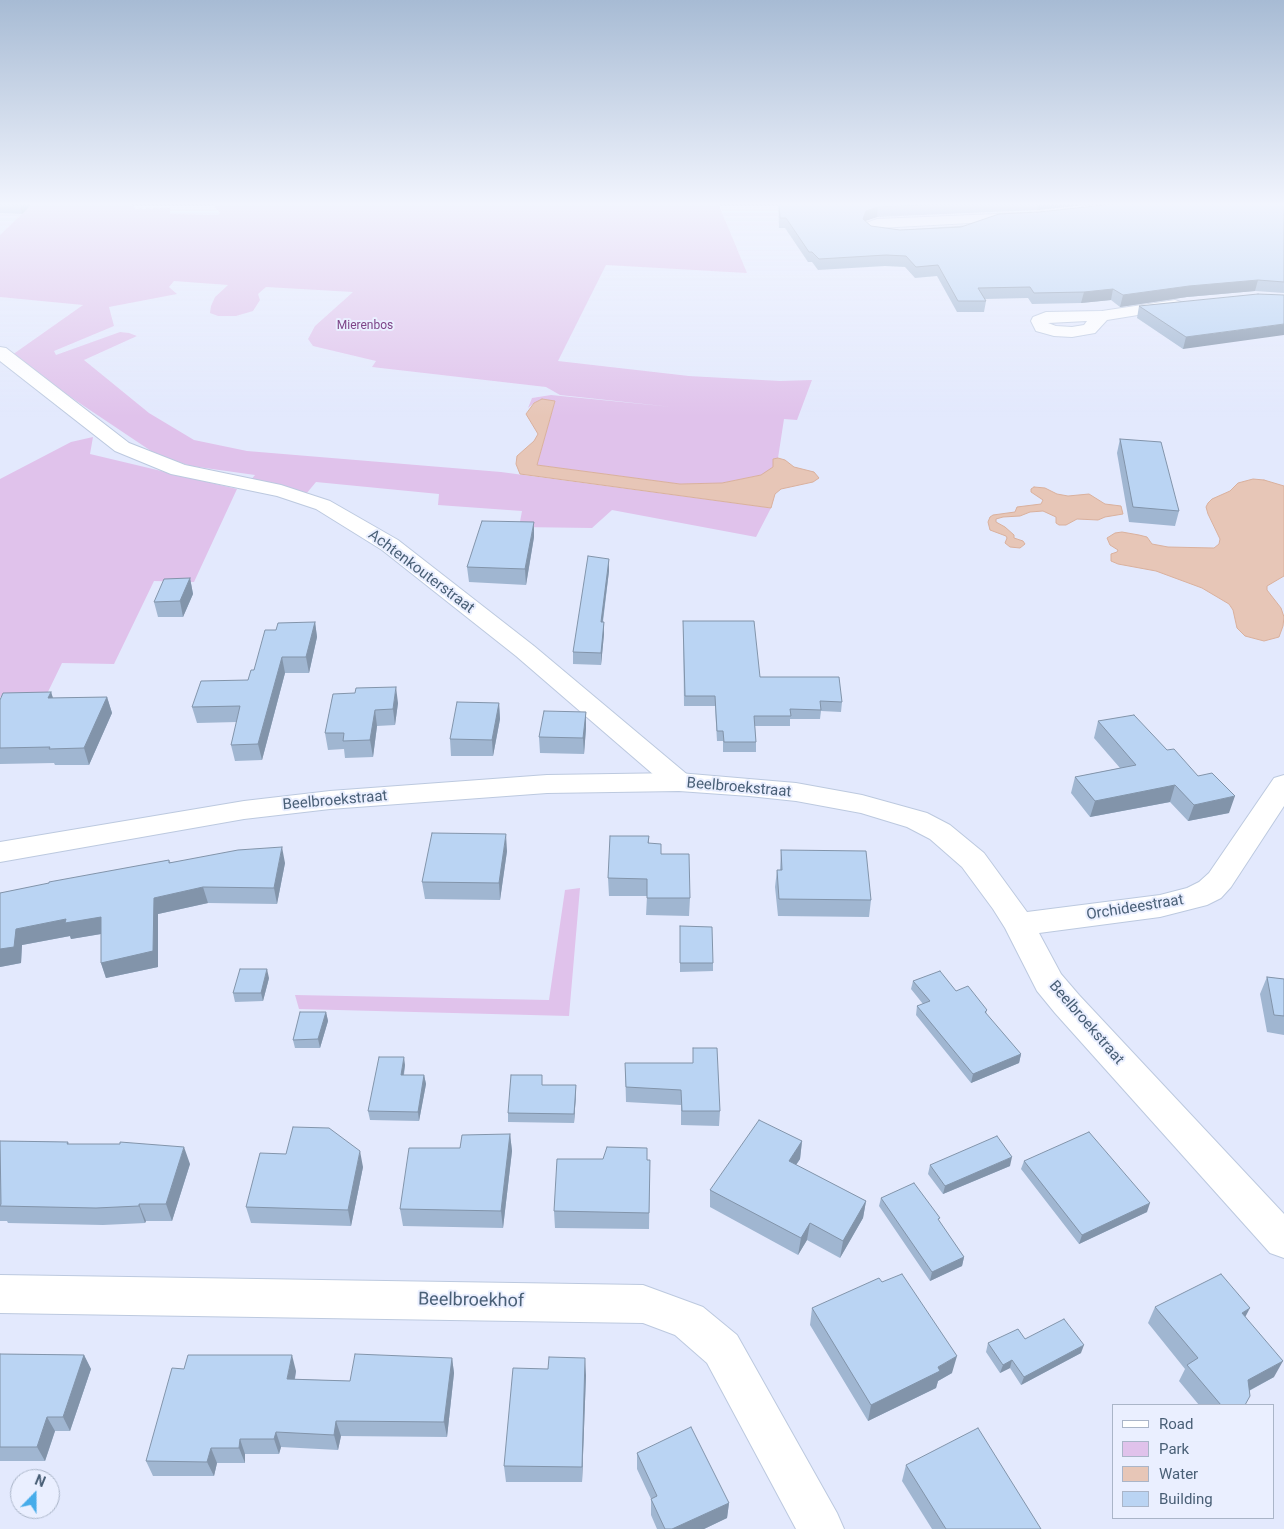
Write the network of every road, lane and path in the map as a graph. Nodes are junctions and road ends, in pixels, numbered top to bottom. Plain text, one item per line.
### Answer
1 (1187, 304) edge
2 (1102, 316) dead end
3 (0, 352) edge
4 (679, 782) junction
5 (1284, 784) edge
6 (0, 852) edge
7 (1019, 924) junction
8 (1284, 1241) edge
9 (0, 1294) edge
10 (821, 1529) edge

1 - 2 street
3 - 4 street, Achtenkouterstraat
4 - 6 street, Beelbroekstraat
4 - 7 street, Beelbroekstraat
5 - 7 street, Orchideestraat
7 - 8 street, Beelbroekstraat
9 - 10 street, Beelbroekhof

